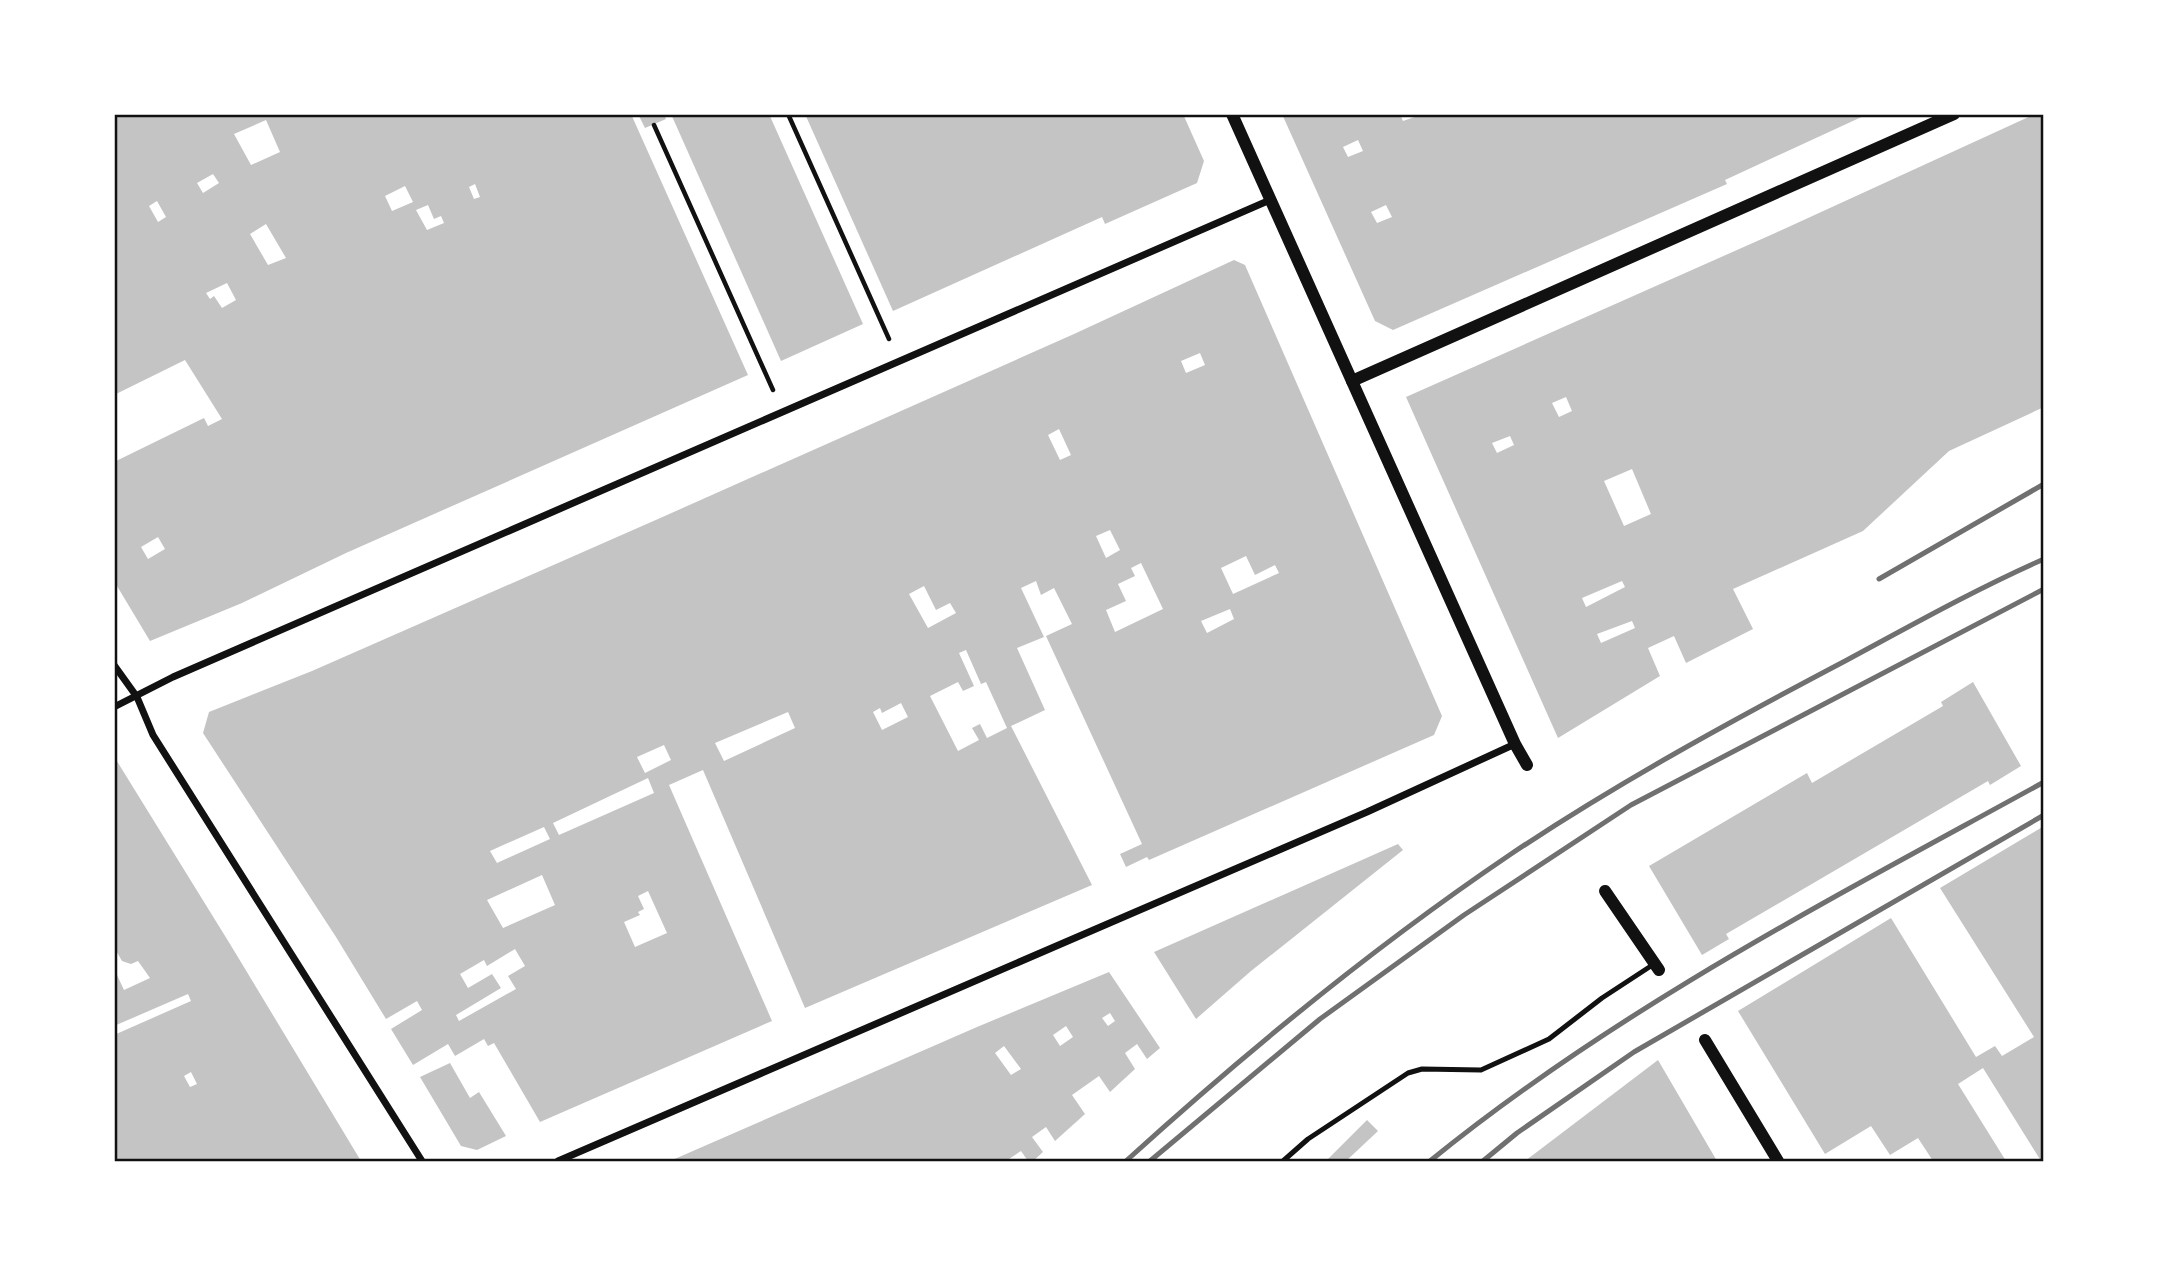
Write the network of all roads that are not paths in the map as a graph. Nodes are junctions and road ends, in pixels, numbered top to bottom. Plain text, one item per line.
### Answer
1 (1232, 114) edge
2 (1954, 114) edge
3 (1270, 200) junction
4 (1352, 381) junction
5 (114, 665) edge
6 (137, 697) junction
7 (114, 707) edge
8 (1515, 744) junction
9 (1527, 765) dead end
10 (1605, 891) dead end
11 (1656, 967) joint
12 (1705, 1040) dead end
13 (422, 1161) edge
14 (558, 1161) edge
15 (1283, 1161) edge
16 (1778, 1161) edge

1 - 3 street
2 - 4 street
3 - 4 street
3 - 6 street
4 - 8 street
5 - 6 street
6 - 7 street
6 - 13 street
8 - 9 street
8 - 14 street
10 - 11 street
11 - 15 lane
12 - 16 street

